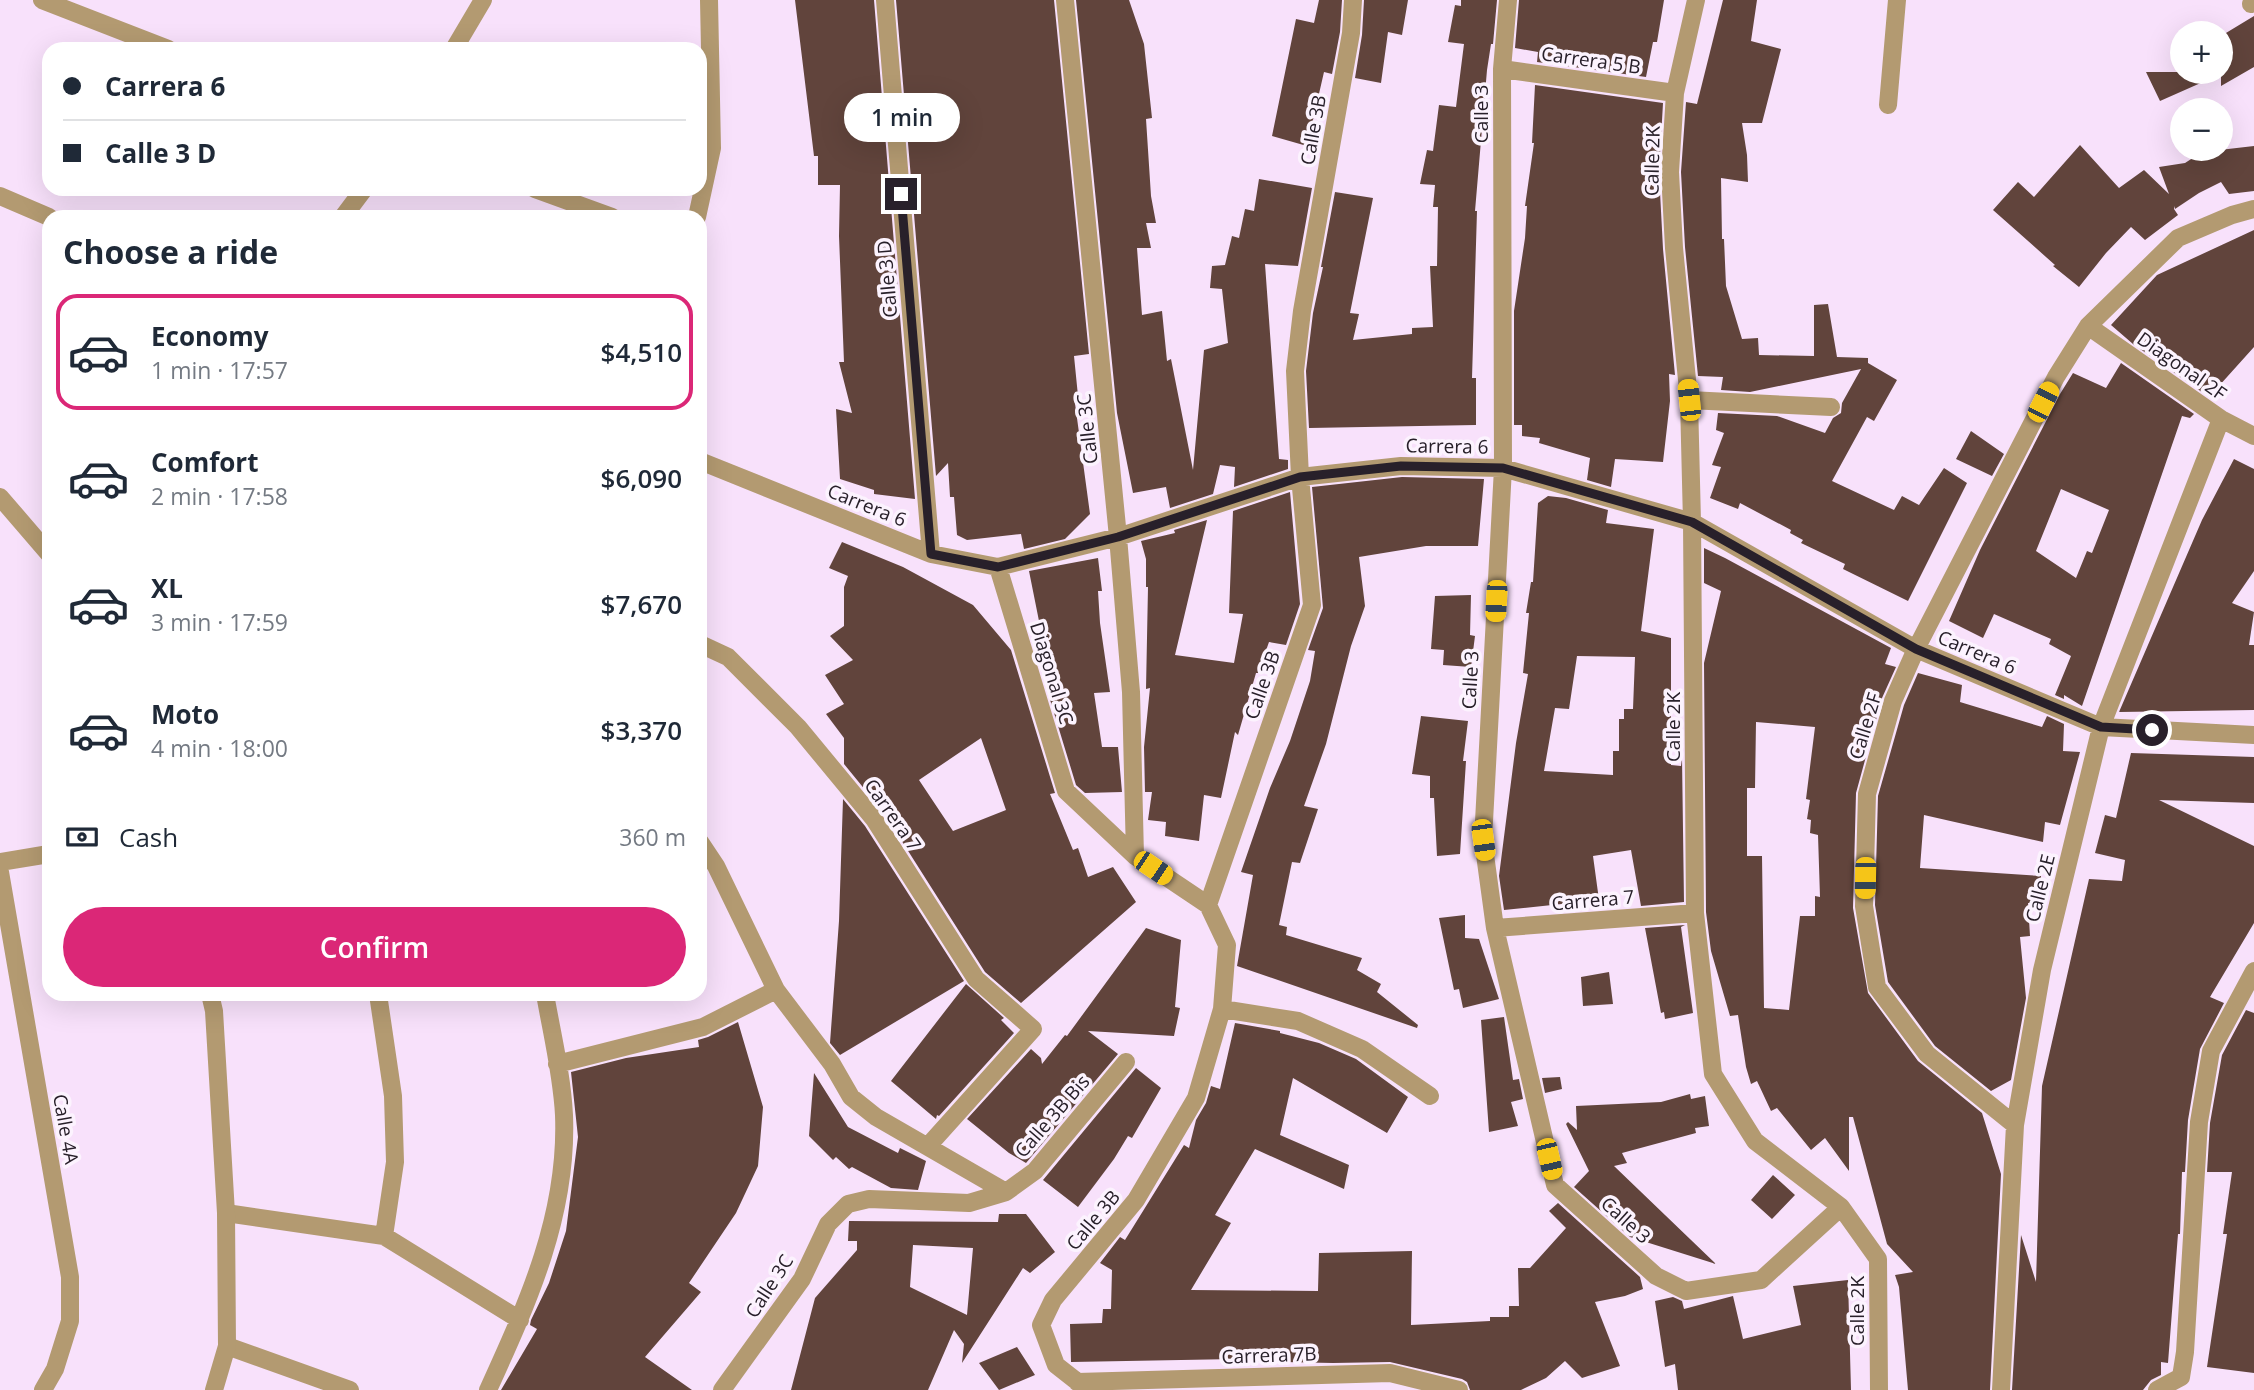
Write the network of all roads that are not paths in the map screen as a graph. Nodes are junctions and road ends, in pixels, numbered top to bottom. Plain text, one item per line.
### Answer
1 (42, 0) edge
2 (484, 0) edge
3 (709, 0) edge
4 (885, 0) edge
5 (1065, 0) edge
6 (1353, 0) edge
7 (1508, 0) edge
8 (1696, 0) edge
9 (1897, 0) edge
10 (150, 42) edge
11 (458, 42) edge
12 (1502, 69) junction
13 (1675, 93) junction
14 (1888, 104) dead end
15 (707, 171) edge
16 (0, 196) edge
17 (554, 196) edge
18 (2254, 209) edge
19 (593, 210) edge
20 (42, 214) edge
21 (2088, 326) junction
22 (1689, 400) junction
23 (1831, 407) dead end
24 (2221, 419) junction
25 (2254, 436) edge
26 (707, 464) edge
27 (1503, 468) junction
28 (1300, 477) junction
29 (0, 497) edge
30 (1692, 522) junction
31 (1118, 537) junction
32 (42, 546) edge
33 (931, 554) junction
34 (998, 567) junction
35 (707, 647) edge
36 (1916, 649) junction
37 (2101, 727) junction
38 (2254, 735) edge
39 (707, 852) edge
40 (42, 855) edge
41 (1135, 856) junction
42 (0, 863) edge
43 (0, 872) edge
44 (1208, 905) junction
45 (1695, 913) junction
46 (1495, 929) junction
47 (2252, 979) edge
48 (776, 990) junction
49 (212, 1001) edge
50 (379, 1001) edge
51 (546, 1001) edge
52 (1222, 1009) junction
53 (1126, 1062) dead end
54 (557, 1063) junction
55 (1430, 1096) dead end
56 (2015, 1125) junction
57 (928, 1146) junction
58 (1006, 1192) junction
59 (848, 1204) joint
60 (1841, 1207) junction
61 (226, 1213) junction
62 (384, 1236) junction
63 (520, 1320) junction
64 (227, 1346) junction
65 (1389, 1382) edge
66 (2181, 1383) edge
67 (1082, 1386) edge
68 (43, 1390) edge
69 (214, 1390) edge
70 (350, 1390) edge
71 (488, 1390) edge
72 (722, 1390) edge
73 (1459, 1390) edge
74 (1879, 1390) edge
75 (2001, 1390) edge
76 (2157, 1390) edge

1 - 10 street
2 - 11 street
3 - 15 street
4 - 33 street, Calle 3 D
5 - 31 street, Calle 3C
6 - 28 street, Calle 3B
7 - 12 street, Calle 3
8 - 13 street, Calle 2K
9 - 14 street
12 - 13 street, Carrera 5 B
12 - 27 street, Calle 3
13 - 22 street, Calle 2K
16 - 20 street
17 - 19 street
18 - 21 street, Calle 2F
21 - 24 street, Diagonal 2F
21 - 36 street, Calle 2F
22 - 23 street
22 - 30 street, Calle 2K
24 - 25 street, Diagonal 2F
24 - 37 street, Calle 2E
26 - 33 street, Carrera 6
27 - 28 street, Carrera 6
27 - 30 street, Carrera 6
27 - 46 street, Calle 3
28 - 31 street, Carrera 6
28 - 44 street, Calle 3B
29 - 32 street
30 - 36 street, Carrera 6
30 - 45 street, Calle 2K
31 - 34 street, Carrera 6
31 - 41 street, Calle 3C
33 - 34 street, Carrera 6
34 - 41 street, Diagonal 3C
35 - 57 street, Carrera 7
36 - 37 street, Carrera 6
36 - 56 street, Calle 2F
37 - 38 street, Carrera 6
37 - 56 street, Calle 2E
39 - 48 street
40 - 42 street
41 - 44 street
43 - 68 street, Calle 4A
44 - 52 street, Calle 3B
45 - 46 street, Carrera 7
45 - 60 street, Calle 2K
46 - 60 street, Calle 3
47 - 66 street
48 - 54 street
48 - 57 street
49 - 61 street
50 - 62 street
51 - 54 street
52 - 55 street
52 - 67 street, Calle 3B
53 - 58 street, Calle 3B Bis
54 - 63 street
56 - 75 street, Calle 2E
57 - 58 street
58 - 59 street, Calle 3B Bis
59 - 72 street, Calle 3C
60 - 74 street, Calle 2K
61 - 62 street
61 - 64 street
62 - 63 street
63 - 71 street
64 - 69 street
64 - 70 street
65 - 67 street, Carrera 7B
65 - 73 street, Carrera 7B
66 - 76 street

